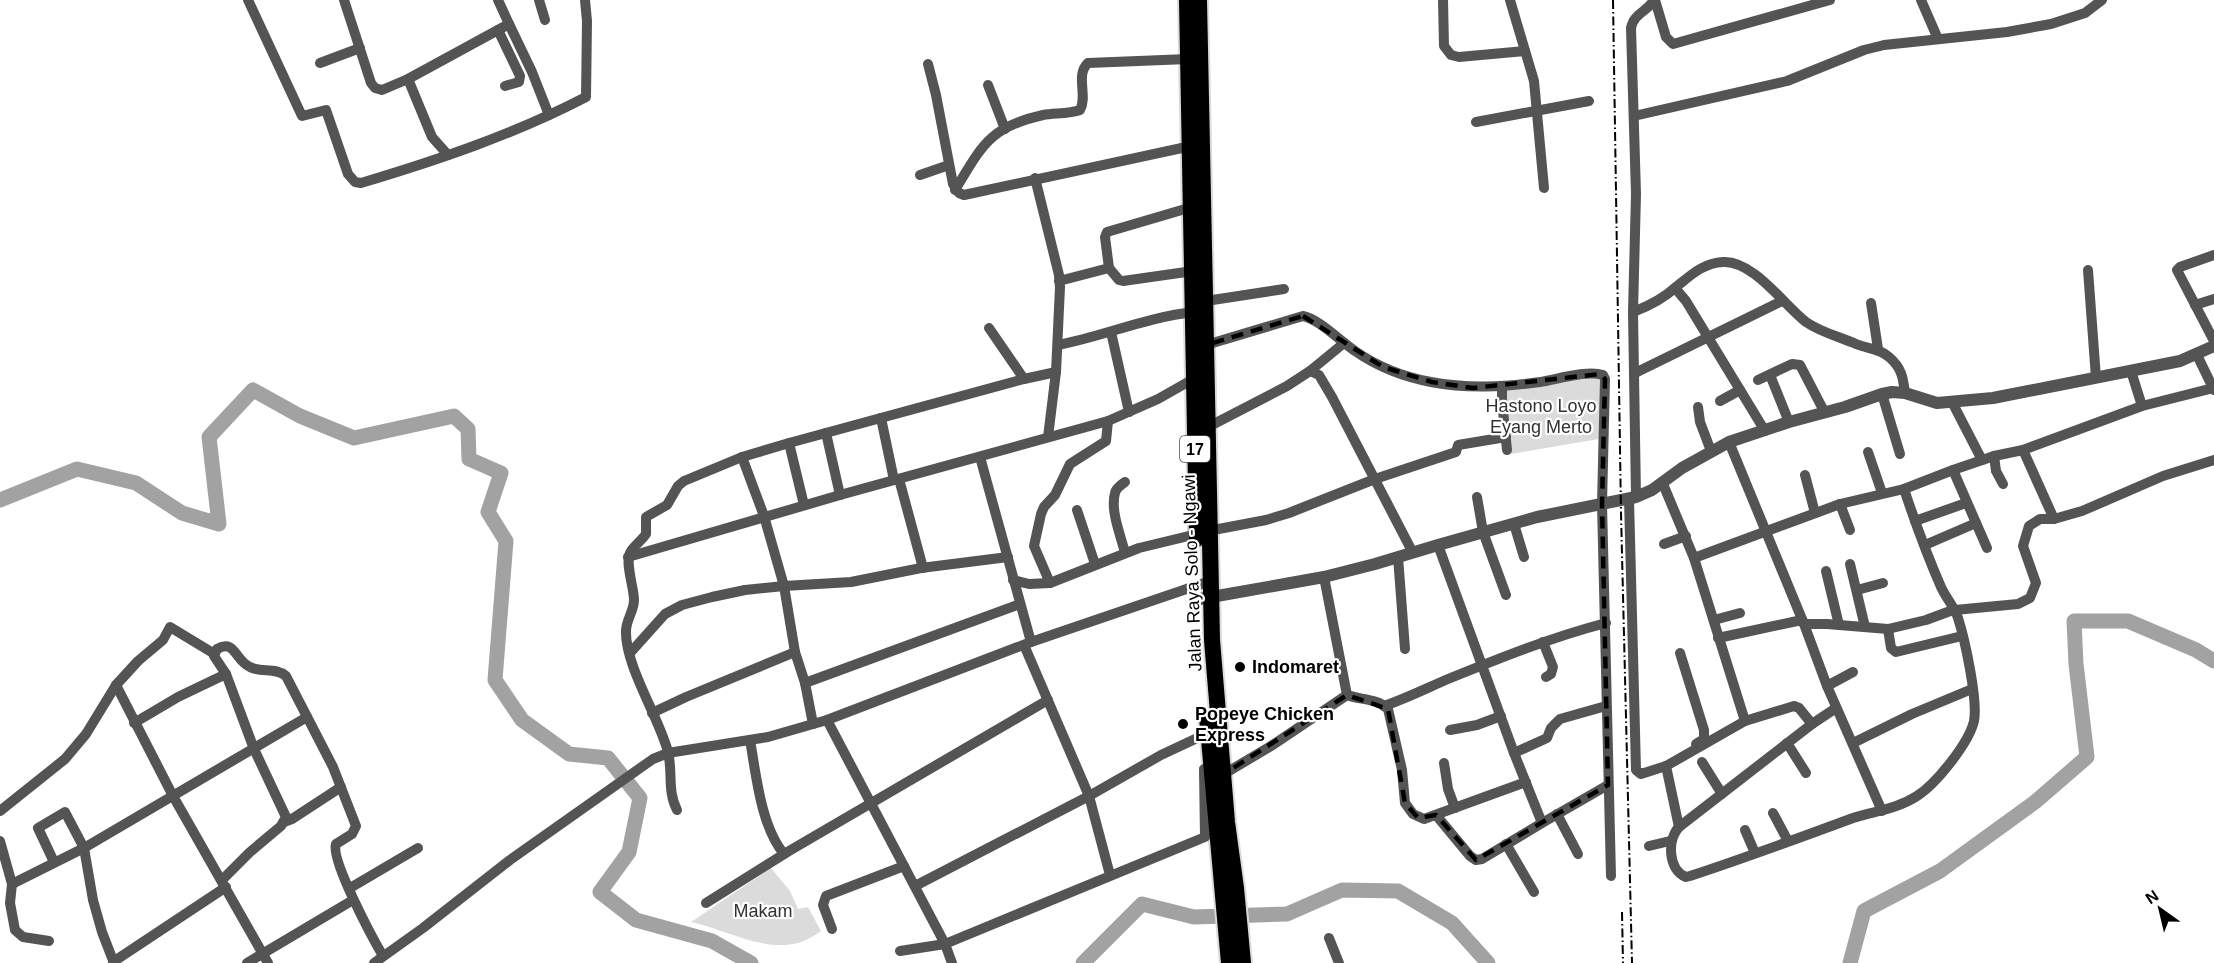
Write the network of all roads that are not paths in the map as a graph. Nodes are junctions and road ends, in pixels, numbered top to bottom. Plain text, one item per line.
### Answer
1 (248, 0) edge
2 (344, 0) edge
3 (498, 0) edge
4 (539, 0) edge
5 (585, 0) edge
6 (1187, 0) edge
7 (1200, 0) edge
8 (1443, 0) edge
9 (1510, 0) edge
10 (1655, 0) edge
11 (1830, 0) edge
12 (1922, 0) edge
13 (2102, 0) edge
14 (545, 20) dead end
15 (509, 24) junction
16 (498, 30) junction
17 (1938, 39) junction
18 (360, 48) junction
19 (1526, 51) junction
20 (1188, 59) junction
21 (321, 63) dead end
22 (928, 64) dead end
23 (408, 79) junction
24 (988, 85) dead end
25 (505, 86) dead end
26 (1589, 101) dead end
27 (1536, 110) junction
28 (549, 115) junction
29 (1634, 116) junction
30 (1476, 122) dead end
31 (1005, 129) junction
32 (1191, 146) junction
33 (448, 155) junction
34 (949, 165) junction
35 (920, 175) dead end
36 (1035, 178) junction
37 (1544, 188) dead end
38 (955, 190) junction
39 (1192, 207) junction
40 (2214, 255) edge
41 (1109, 268) junction
42 (2088, 270) dead end
43 (1193, 272) junction
44 (1059, 280) junction
45 (1675, 288) junction
46 (1284, 289) dead end
47 (2214, 299) edge
48 (1782, 301) junction
49 (1871, 303) dead end
50 (2195, 306) junction
51 (1200, 307) junction
52 (1633, 312) junction
53 (989, 328) dead end
54 (1111, 332) junction
55 (1708, 338) junction
56 (1344, 343) junction
57 (2214, 343) edge
58 (1059, 345) junction
59 (1206, 345) junction
60 (1878, 349) junction
61 (2197, 355) junction
62 (1310, 371) junction
63 (2131, 371) junction
64 (1056, 372) junction
65 (1635, 373) junction
66 (1770, 375) junction
67 (1024, 378) junction
68 (1195, 378) junction
69 (2096, 378) junction
70 (1758, 380) dead end
71 (1502, 387) junction
72 (2214, 389) edge
73 (1740, 390) junction
74 (1905, 393) junction
75 (1882, 394) junction
76 (1720, 401) dead end
77 (1952, 402) junction
78 (2142, 406) junction
79 (1698, 407) dead end
80 (1129, 412) junction
81 (1825, 413) junction
82 (881, 418) junction
83 (1108, 421) junction
84 (1789, 422) junction
85 (1208, 427) junction
86 (1765, 431) junction
87 (826, 433) junction
88 (1048, 437) junction
89 (1506, 437) junction
90 (1729, 442) junction
91 (789, 443) junction
92 (1507, 450) dead end
93 (2023, 450) junction
94 (1711, 451) junction
95 (1868, 452) dead end
96 (1900, 454) dead end
97 (1994, 456) junction
98 (742, 457) junction
99 (980, 457) junction
100 (1982, 460) junction
101 (2214, 460) edge
102 (1953, 470) junction
103 (1804, 475) dead end
104 (1375, 479) junction
105 (896, 480) junction
106 (1125, 482) dead end
107 (1663, 484) junction
108 (2003, 484) dead end
109 (1904, 489) junction
110 (1882, 494) junction
111 (840, 495) junction
112 (1477, 497) dead end
113 (1632, 498) junction
114 (1966, 503) junction
115 (1602, 504) junction
116 (1840, 504) junction
117 (804, 505) junction
118 (1077, 510) dead end
119 (1815, 513) junction
120 (764, 516) junction
121 (2054, 519) junction
122 (1915, 521) junction
123 (1976, 523) junction
124 (1514, 524) junction
125 (1850, 530) dead end
126 (1483, 532) junction
127 (1203, 533) junction
128 (1766, 533) junction
129 (1686, 536) junction
130 (1664, 544) dead end
131 (1437, 545) junction
132 (1925, 545) junction
133 (1987, 548) dead end
134 (1125, 553) junction
135 (1413, 553) junction
136 (628, 557) junction
137 (1008, 557) junction
138 (1398, 557) junction
139 (1524, 557) dead end
140 (1694, 558) junction
141 (1095, 564) junction
142 (1850, 564) dead end
143 (923, 568) junction
144 (1826, 571) dead end
145 (1324, 577) junction
146 (1013, 580) junction
147 (1050, 583) junction
148 (1883, 583) dead end
149 (784, 586) junction
150 (1205, 590) junction
151 (1857, 590) junction
152 (1506, 595) dead end
153 (1020, 604) junction
154 (1954, 610) junction
155 (1740, 613) dead end
156 (1714, 620) junction
157 (1803, 622) junction
158 (1606, 623) junction
159 (1839, 625) junction
160 (1865, 627) junction
161 (1888, 629) junction
162 (1962, 636) junction
163 (1718, 638) junction
164 (1543, 642) junction
165 (1028, 644) junction
166 (1405, 649) dead end
167 (795, 652) junction
168 (213, 653) junction
169 (630, 653) junction
170 (1680, 654) dead end
171 (1483, 665) junction
172 (1853, 672) dead end
173 (225, 674) junction
174 (1546, 677) dead end
175 (805, 683) junction
176 (116, 685) junction
177 (1827, 686) junction
178 (1972, 689) junction
179 (1347, 695) junction
180 (1048, 700) junction
181 (1384, 706) junction
182 (1606, 706) junction
183 (1836, 708) junction
184 (652, 713) junction
185 (1501, 716) junction
186 (307, 717) junction
187 (827, 720) junction
188 (1745, 721) junction
189 (134, 723) junction
190 (813, 724) junction
191 (1812, 724) junction
192 (1450, 730) dead end
193 (1205, 735) junction
194 (750, 740) junction
195 (1787, 743) junction
196 (1853, 743) junction
197 (254, 749) junction
198 (668, 753) junction
199 (1514, 753) junction
200 (1702, 762) dead end
201 (1444, 763) dead end
202 (1668, 765) junction
203 (1806, 773) dead end
204 (1224, 774) junction
205 (1526, 782) junction
206 (1608, 785) junction
207 (341, 787) junction
208 (1722, 794) junction
209 (173, 796) junction
210 (1089, 796) junction
211 (871, 804) junction
212 (1455, 808) junction
213 (677, 810) dead end
214 (0, 811) edge
215 (1882, 811) junction
216 (1773, 813) dead end
217 (1436, 814) junction
218 (1557, 814) junction
219 (285, 822) junction
220 (1542, 823) junction
221 (1679, 827) junction
222 (1745, 830) dead end
223 (1670, 841) junction
224 (1788, 841) junction
225 (0, 842) edge
226 (1506, 844) junction
227 (1648, 846) dead end
228 (84, 848) junction
229 (418, 848) dead end
230 (1755, 853) junction
231 (784, 854) junction
232 (1578, 854) dead end
233 (54, 862) junction
234 (904, 866) junction
235 (1110, 874) junction
236 (1611, 876) dead end
237 (224, 883) junction
238 (12, 884) junction
239 (915, 886) junction
240 (350, 888) junction
241 (1534, 892) dead end
242 (1230, 896) junction
243 (353, 900) junction
244 (706, 903) dead end
245 (832, 929) dead end
246 (1329, 938) dead end
247 (1233, 940) junction
248 (49, 941) dead end
249 (945, 944) junction
250 (900, 951) dead end
251 (266, 959) edge
252 (378, 959) edge
253 (113, 962) edge
254 (247, 963) edge
255 (952, 963) edge
256 (1229, 963) edge
257 (1243, 963) edge
258 (1339, 963) edge

1 - 33 street
2 - 18 street
3 - 15 street
4 - 14 street
5 - 28 street
6 - 20 highway, Jalan Raya Solo - Ngawi / 17
7 - 51 highway, Jalan Raya Solo - Ngawi / 17
8 - 19 street
9 - 19 street
10 - 11 street
10 - 29 street
12 - 17 street
13 - 17 street
15 - 16 street
15 - 28 street
16 - 23 street
16 - 25 street
17 - 29 street
18 - 21 street
18 - 23 street
19 - 27 street
20 - 31 street
20 - 32 highway, Jalan Raya Solo - Ngawi / 17
22 - 34 street
23 - 33 street
24 - 31 street
26 - 27 street
27 - 30 street
27 - 37 street
28 - 33 street
29 - 52 street
31 - 38 street
32 - 36 street
32 - 39 highway, Jalan Raya Solo - Ngawi / 17
34 - 35 street
34 - 38 street
36 - 38 street
36 - 44 street
39 - 41 street
39 - 43 highway, Jalan Raya Solo - Ngawi / 17
40 - 50 street
41 - 43 street
41 - 44 street
42 - 69 street
43 - 51 highway, Jalan Raya Solo - Ngawi / 17
44 - 58 street
45 - 48 street
45 - 52 street
45 - 55 street
46 - 51 street
47 - 50 street
48 - 55 street
48 - 60 street
49 - 60 street
50 - 57 street
51 - 54 street
51 - 59 highway, Jalan Raya Solo - Ngawi / 17
51 - 68 highway, Jalan Raya Solo - Ngawi / 17
52 - 65 street
53 - 67 street
54 - 58 street
54 - 80 street
55 - 65 street
55 - 73 street
56 - 59 street
56 - 62 street
56 - 71 street
57 - 61 street
58 - 64 street
59 - 85 highway, Jalan Raya Solo - Ngawi / 17
60 - 74 street
61 - 63 street
61 - 72 street
62 - 85 street
62 - 104 street
63 - 69 street
63 - 78 street
64 - 67 street
64 - 88 street
65 - 113 street
66 - 70 street
66 - 81 street
66 - 84 street
67 - 82 street
68 - 80 street
68 - 127 highway, Jalan Raya Solo - Ngawi / 17
69 - 77 street
71 - 89 street
71 - 115 street
72 - 78 street
73 - 76 street
73 - 86 street
74 - 75 street
74 - 77 street
75 - 81 street
75 - 96 street
77 - 100 street
78 - 93 street
79 - 94 street
80 - 83 street
81 - 84 street
82 - 87 street
82 - 105 street
83 - 88 street
83 - 147 street
84 - 86 street
85 - 127 highway, Jalan Raya Solo - Ngawi / 17
86 - 90 street
87 - 91 street
87 - 111 street
88 - 99 street
89 - 92 street
89 - 104 street
90 - 94 street
90 - 128 street
91 - 98 street
91 - 117 street
93 - 97 street
93 - 121 street
94 - 107 street
95 - 110 street
97 - 100 street
97 - 108 street
98 - 120 street
98 - 136 street
99 - 105 street
99 - 137 street
100 - 102 street
101 - 121 street
102 - 109 street
102 - 114 street
103 - 119 street
104 - 127 street
104 - 135 street
105 - 111 street
105 - 143 street
106 - 134 street
107 - 113 street
107 - 129 street
109 - 110 street
109 - 122 street
110 - 116 street
111 - 117 street
112 - 126 street
113 - 115 street
113 - 202 street
114 - 122 street
114 - 123 street
115 - 124 street
115 - 158 street
116 - 119 street
116 - 125 street
117 - 120 street
118 - 141 street
119 - 128 street
120 - 136 street
120 - 149 street
121 - 154 street
122 - 132 street
123 - 132 street
123 - 133 street
124 - 126 street
124 - 139 street
126 - 131 street
126 - 152 street
127 - 134 street
127 - 150 highway, Jalan Raya Solo - Ngawi / 17
128 - 140 street
128 - 157 street
129 - 130 street
129 - 140 street
131 - 135 street
131 - 171 street
132 - 154 street
134 - 141 street
135 - 138 street
136 - 169 street
137 - 143 street
137 - 146 street
138 - 145 street
138 - 166 street
140 - 156 street
141 - 147 street
142 - 151 street
143 - 149 street
144 - 159 street
145 - 150 street
145 - 179 street
146 - 147 street
146 - 153 street
148 - 151 street
149 - 167 street
149 - 169 street
150 - 165 street
150 - 193 highway, Jalan Raya Solo - Ngawi / 17
150 - 204 highway, Jalan Raya Solo - Ngawi / 17
151 - 160 street
153 - 165 street
153 - 175 street
154 - 161 street
154 - 162 street
155 - 156 street
156 - 163 street
157 - 159 street
157 - 163 street
157 - 177 street
158 - 164 street
158 - 182 street
159 - 160 street
160 - 161 street
161 - 162 street
162 - 178 street
163 - 188 street
164 - 171 street
164 - 174 street
165 - 180 street
165 - 187 street
167 - 175 street
167 - 184 street
168 - 173 street
168 - 176 street
168 - 186 street
169 - 184 street
170 - 202 street
171 - 181 street
171 - 185 street
172 - 177 street
173 - 189 street
173 - 197 street
175 - 190 street
176 - 189 street
176 - 214 street
177 - 183 street
178 - 196 street
178 - 215 street
179 - 181 street
179 - 204 street
180 - 210 street
180 - 211 street
181 - 217 street
182 - 199 street
182 - 206 street
183 - 191 street
183 - 196 street
184 - 198 street
185 - 192 street
185 - 199 street
186 - 197 street
186 - 207 street
187 - 190 street
187 - 211 street
188 - 191 street
188 - 202 street
189 - 209 street
190 - 194 street
191 - 195 street
193 - 210 street
193 - 235 street
193 - 242 highway, Jalan Raya Solo - Ngawi / 17
194 - 198 street
194 - 231 street
195 - 203 street
195 - 208 street
196 - 215 street
197 - 209 street
197 - 219 street
198 - 213 street
198 - 252 street
199 - 205 street
200 - 208 street
201 - 212 street
202 - 221 street
204 - 242 highway, Jalan Raya Solo - Ngawi / 17
205 - 212 street
205 - 220 street
206 - 218 street
206 - 236 street
207 - 219 street
207 - 240 street
208 - 221 street
209 - 228 street
209 - 237 street
210 - 235 street
210 - 239 street
211 - 231 street
211 - 234 street
212 - 217 street
215 - 224 street
216 - 224 street
217 - 226 street
218 - 220 street
218 - 232 street
219 - 237 street
220 - 226 street
221 - 223 street
222 - 230 street
223 - 227 street
223 - 230 street
224 - 230 street
225 - 238 street
226 - 241 street
228 - 233 street
228 - 233 street
228 - 253 street
229 - 240 street
231 - 244 street
233 - 238 street
234 - 239 street
234 - 245 street
235 - 249 street
237 - 251 street
237 - 253 street
238 - 248 street
239 - 249 street
240 - 243 street
242 - 247 highway, Jalan Raya Solo - Ngawi / 17
243 - 251 street
243 - 252 street
246 - 258 street
247 - 256 highway, Jalan Raya Solo - Ngawi / 17
247 - 257 highway, Jalan Raya Solo - Ngawi / 17
249 - 250 street
249 - 255 street
251 - 254 street

